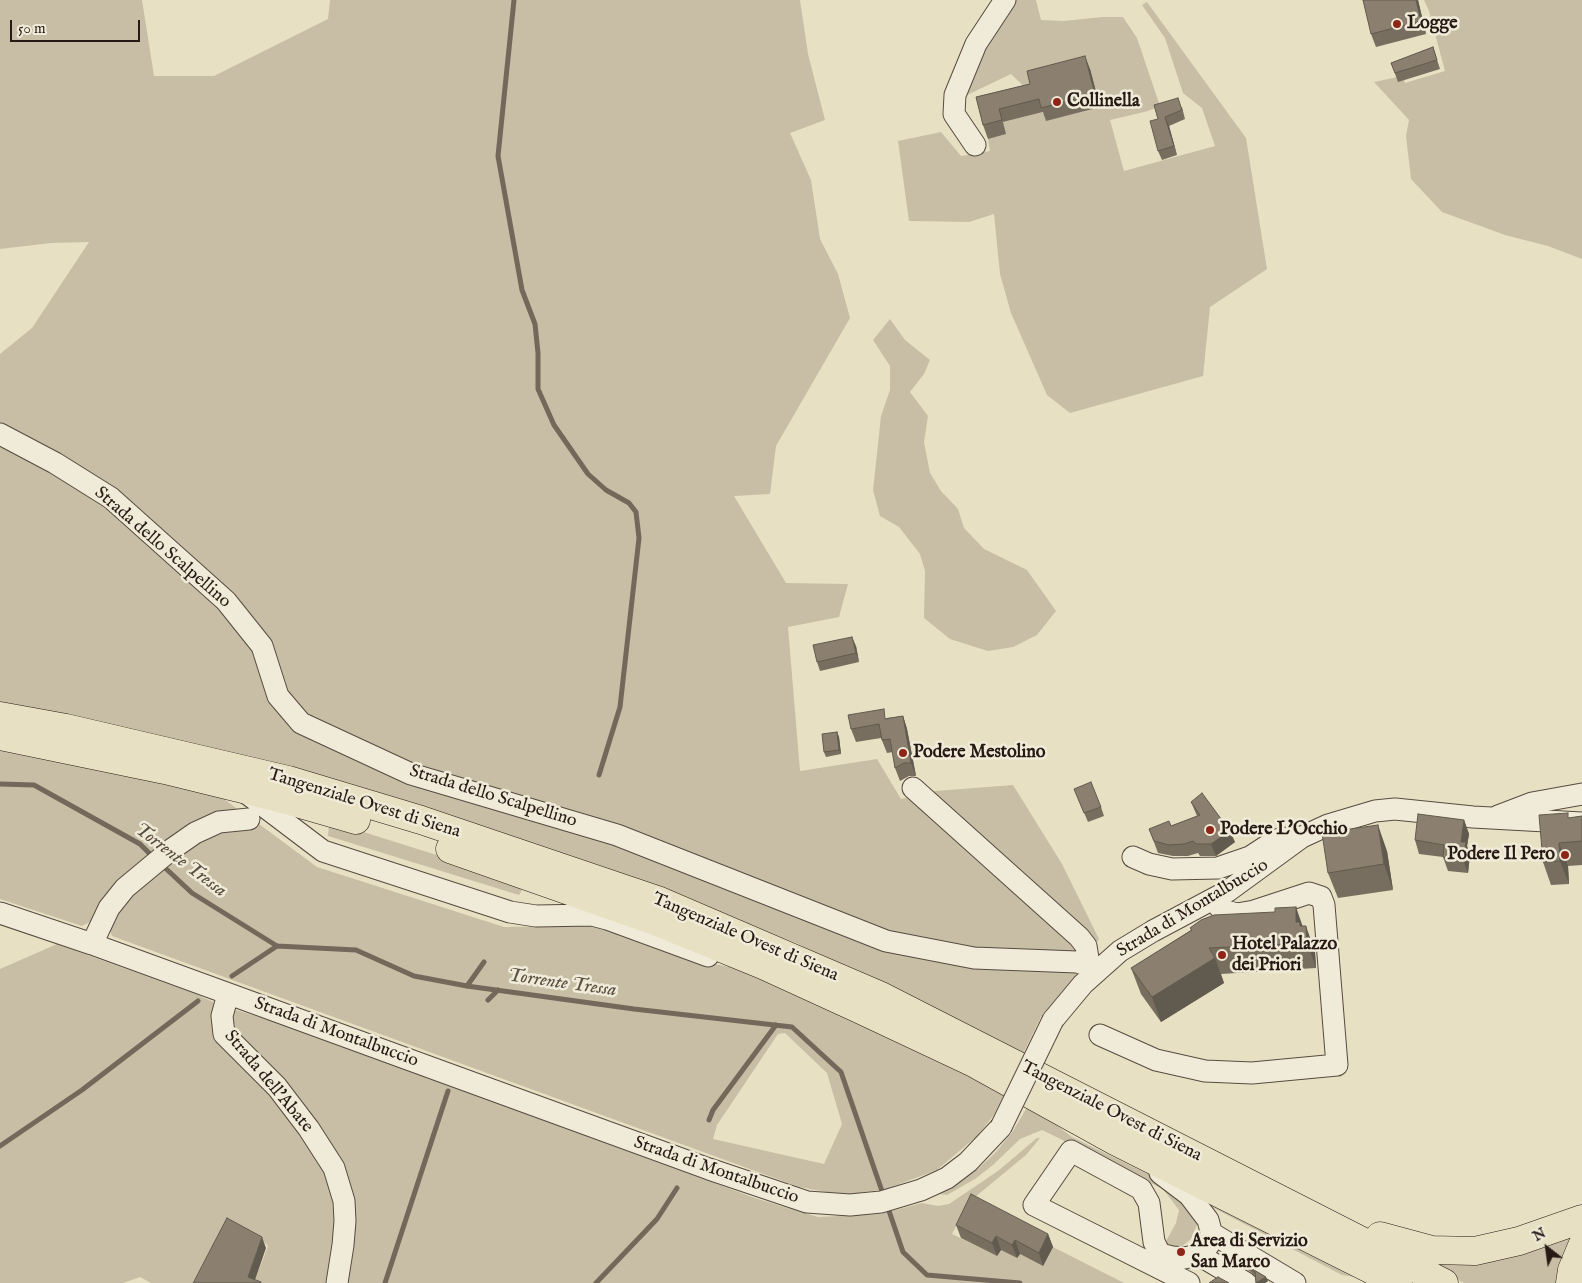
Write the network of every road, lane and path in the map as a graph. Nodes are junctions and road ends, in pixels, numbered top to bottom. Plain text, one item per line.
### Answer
1 (1005, 0) edge
2 (975, 145) dead end
3 (0, 434) edge
4 (0, 716) edge
5 (0, 736) edge
6 (239, 787) junction
7 (913, 788) dead end
8 (1582, 794) edge
9 (1491, 818) junction
10 (248, 819) dead end
11 (1582, 823) edge
12 (1295, 842) junction
13 (1133, 857) dead end
14 (1213, 900) junction
15 (0, 913) edge
16 (92, 944) junction
17 (763, 965) junction
18 (1094, 966) junction
19 (228, 994) junction
20 (1100, 1035) dead end
21 (1115, 1141) junction
22 (1582, 1219) edge
23 (1322, 1220) junction
24 (1213, 1234) junction
25 (1582, 1246) edge
26 (1192, 1256) junction
27 (1166, 1272) junction
28 (337, 1283) edge
29 (1189, 1283) edge
30 (1246, 1283) edge
31 (1295, 1283) edge
32 (1398, 1283) edge
33 (1444, 1283) edge
34 (1570, 1283) edge

1 - 2 street
3 - 18 street, Strada dello Scalpellino
4 - 23 highway, Tangenziale Ovest di Siena
5 - 6 highway, Tangenziale Ovest di Siena
6 - 17 highway, Tangenziale Ovest di Siena
6 - 17 street
7 - 18 street
8 - 9 street
9 - 11 street, Strada di Montalbuccio
9 - 12 street, Strada di Montalbuccio
10 - 16 street
12 - 13 street
12 - 14 street, Strada di Montalbuccio
14 - 18 street, Strada di Montalbuccio
14 - 20 street
15 - 16 street, Strada di Montalbuccio
16 - 19 street, Strada di Montalbuccio
17 - 21 highway, Tangenziale Ovest di Siena
18 - 19 street, Strada di Montalbuccio, bridge
19 - 28 street, Strada dell'Abate
21 - 24 street
21 - 32 highway, Tangenziale Ovest di Siena
22 - 23 highway
23 - 33 highway, Tangenziale Ovest di Siena
24 - 26 street
24 - 31 street
25 - 34 highway
26 - 27 street
26 - 27 street
26 - 30 street
27 - 29 street

